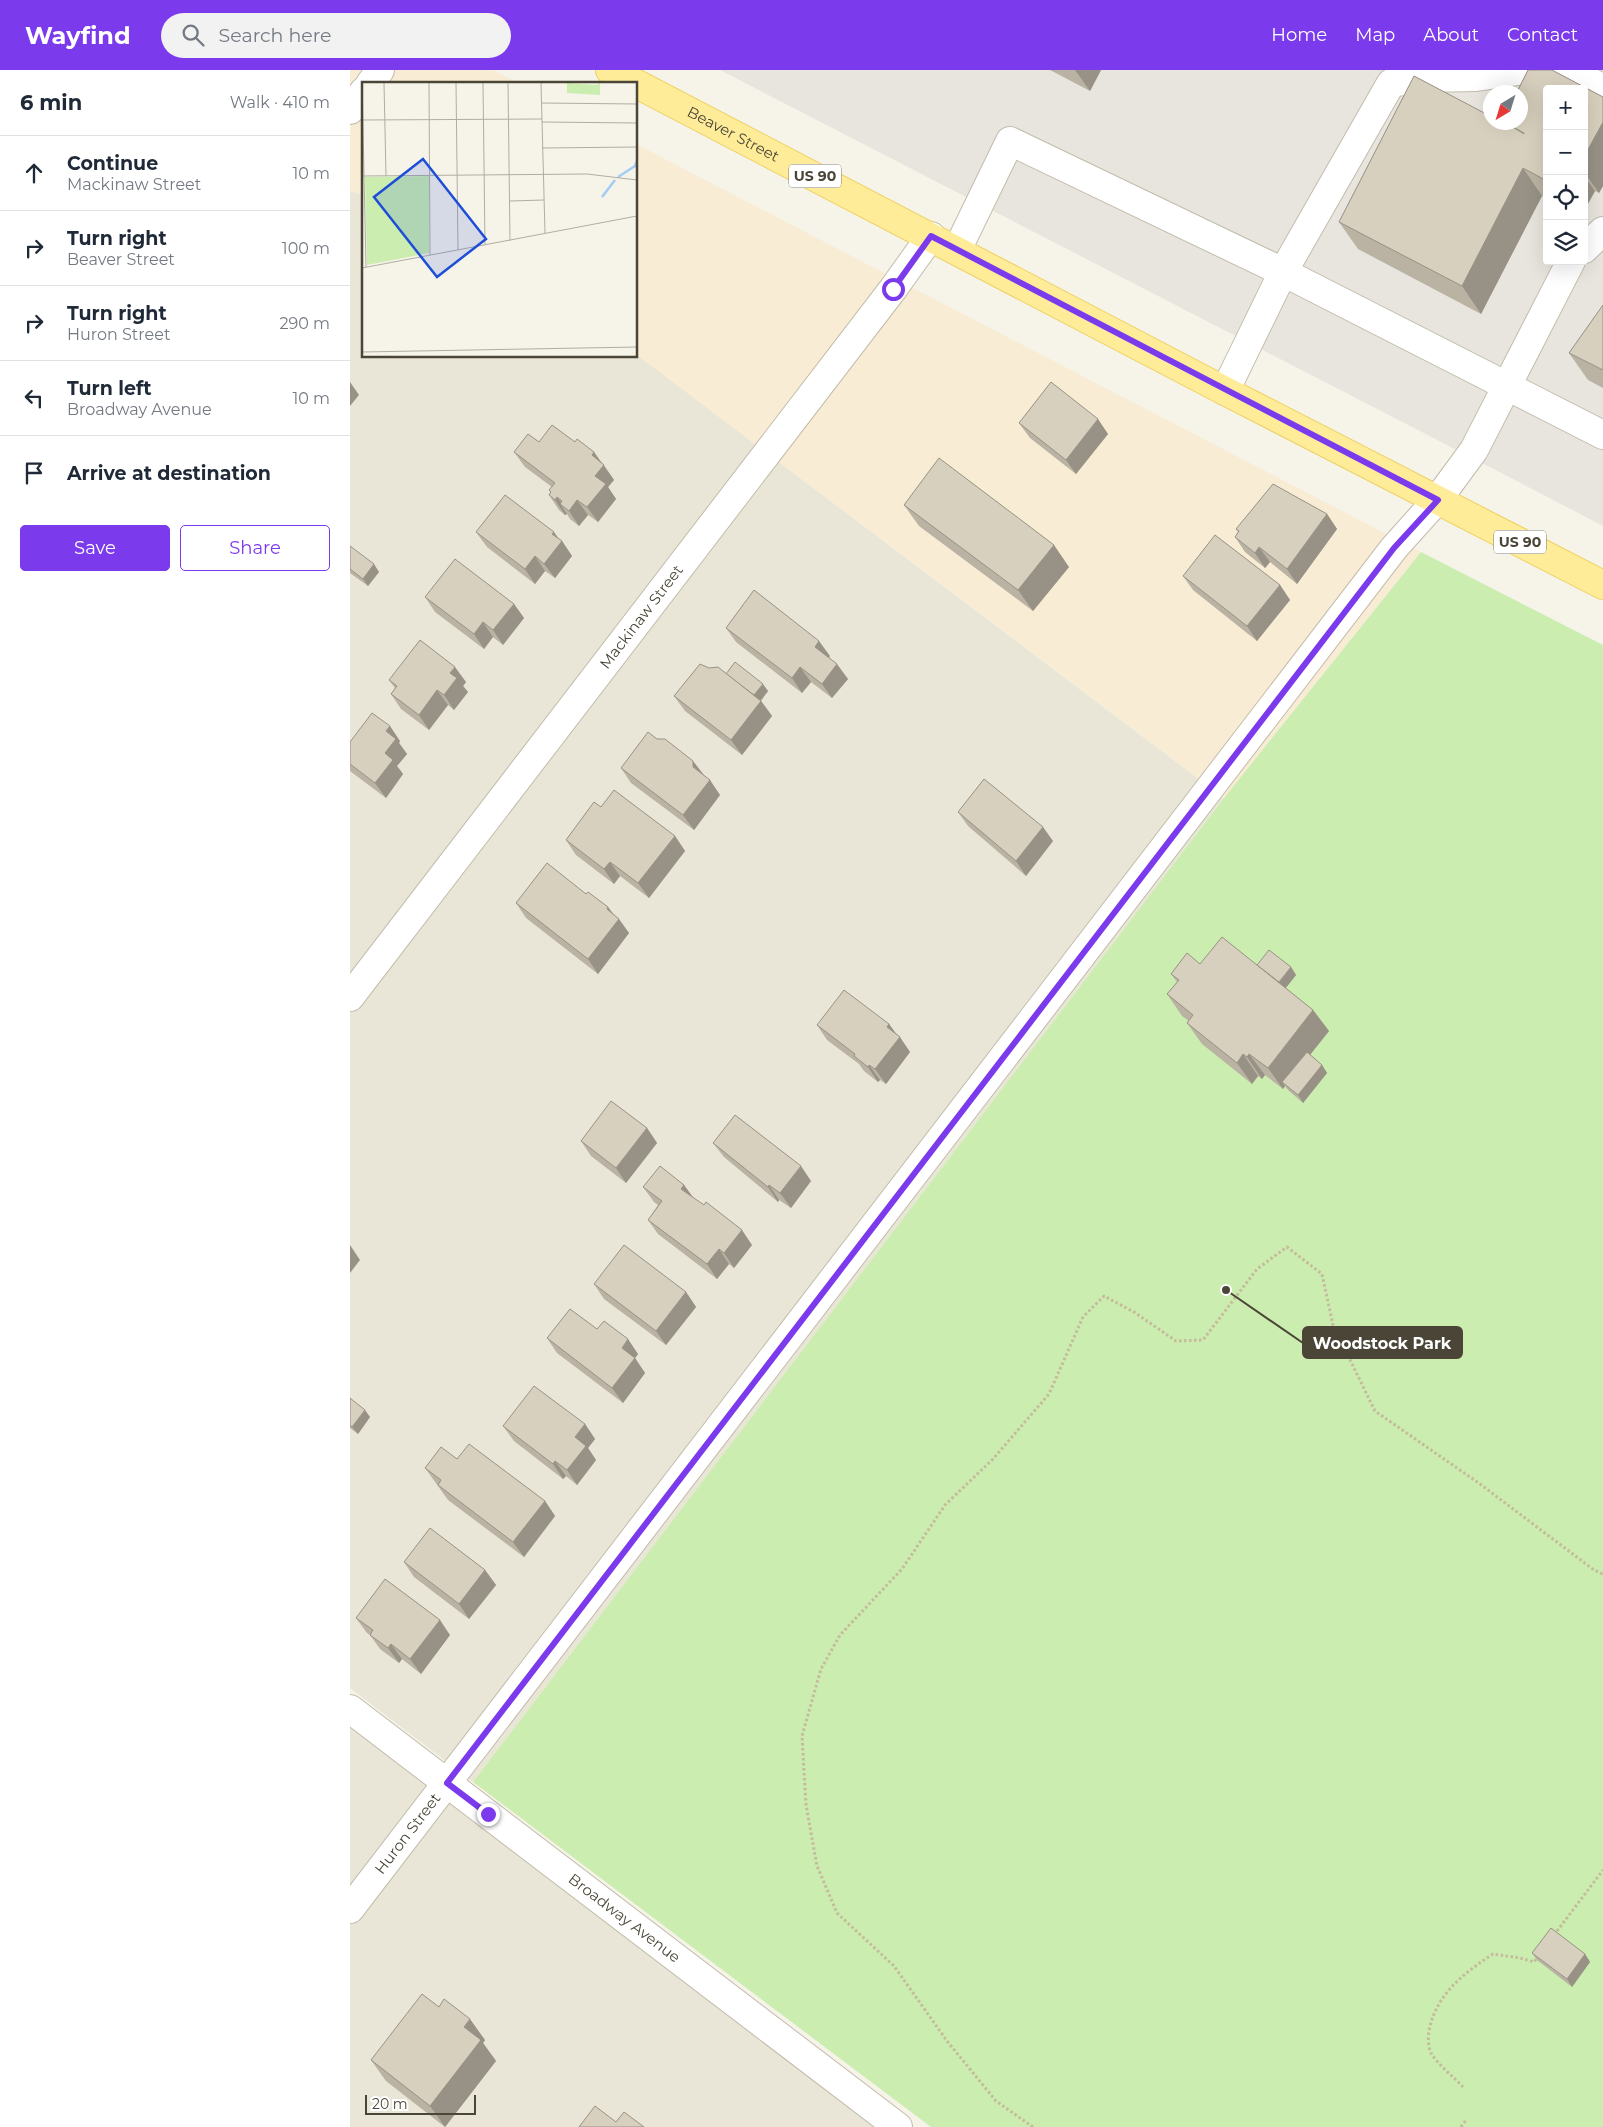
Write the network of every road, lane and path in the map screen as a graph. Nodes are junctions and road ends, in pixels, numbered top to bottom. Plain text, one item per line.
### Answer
1 (380, 70) edge
2 (610, 70) edge
3 (1525, 70) edge
4 (1558, 70) edge
5 (371, 82) edge
6 (633, 82) edge
7 (638, 84) edge
8 (1603, 89) edge
9 (362, 95) edge
10 (350, 110) edge
11 (1603, 231) edge
12 (931, 236) junction
13 (1588, 244) edge
14 (958, 250) junction
15 (1568, 265) edge
16 (1284, 272) junction
17 (1506, 387) junction
18 (1224, 391) junction
19 (1603, 434) edge
20 (1438, 500) junction
21 (1603, 585) edge
22 (350, 998) edge
23 (1603, 1574) edge
24 (350, 1709) edge
25 (447, 1783) junction
26 (1603, 1870) edge
27 (350, 1909) edge
28 (1551, 1939) edge
29 (1540, 1955) edge
30 (1463, 2087) dead end
31 (1466, 2120) dead end
32 (898, 2127) edge
33 (1033, 2127) edge
34 (1461, 2127) edge

1 - 5 street
2 - 6 main road, Beaver Street / US 90
3 - 16 street
4 - 8 street
7 - 12 main road, Beaver Street / US 90
9 - 10 street
11 - 13 street
12 - 14 main road, Beaver Street / US 90
12 - 22 street, Mackinaw Street
14 - 16 street
14 - 18 main road, Beaver Street / US 90
15 - 17 street, Huron Street
16 - 17 street
16 - 18 street
17 - 19 street
17 - 20 street, Huron Street
18 - 20 main road, Beaver Street / US 90
20 - 21 main road, Beaver Street / US 90
20 - 25 street, Huron Street
23 - 33 path
24 - 25 street, Broadway Avenue
25 - 27 street, Huron Street
25 - 32 street, Broadway Avenue
26 - 28 path
29 - 30 path
31 - 34 path

